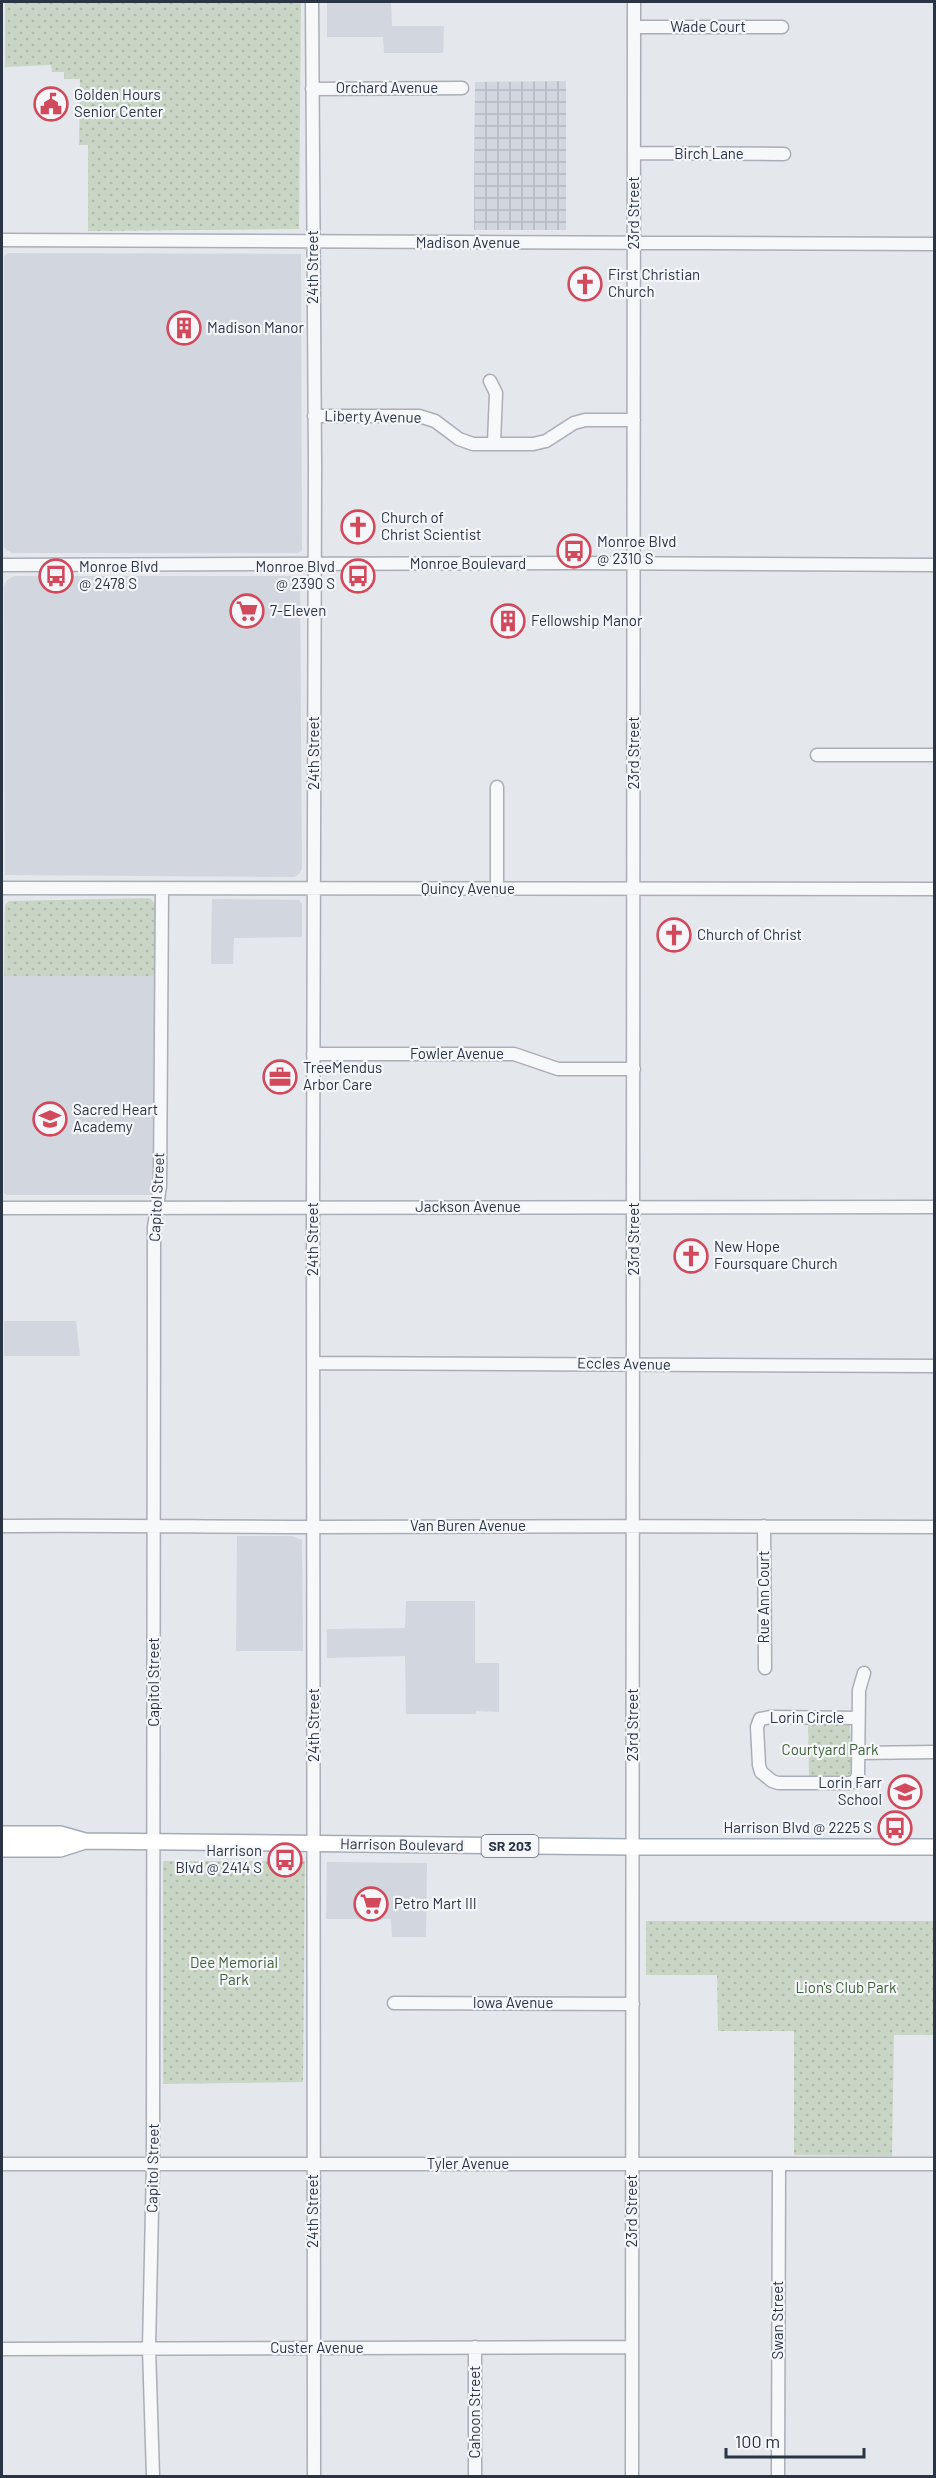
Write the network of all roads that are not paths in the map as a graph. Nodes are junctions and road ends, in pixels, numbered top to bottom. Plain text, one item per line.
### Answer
1 (312, 2) edge
2 (634, 2) edge
3 (634, 27) junction
4 (782, 27) dead end
5 (462, 88) dead end
6 (312, 89) junction
7 (634, 153) junction
8 (784, 154) dead end
9 (2, 240) edge
10 (312, 241) junction
11 (634, 244) junction
12 (934, 244) edge
13 (490, 381) dead end
14 (315, 416) junction
15 (634, 420) junction
16 (495, 443) junction
17 (634, 563) junction
18 (315, 564) junction
19 (2, 565) edge
20 (934, 565) edge
21 (934, 754) edge
22 (817, 755) dead end
23 (497, 787) dead end
24 (2, 888) edge
25 (162, 889) junction
26 (314, 889) junction
27 (497, 889) junction
28 (634, 889) junction
29 (934, 889) edge
30 (313, 1054) junction
31 (634, 1070) junction
32 (634, 1205) junction
33 (934, 1207) edge
34 (2, 1208) edge
35 (158, 1208) junction
36 (313, 1208) junction
37 (314, 1363) junction
38 (633, 1365) junction
39 (934, 1366) edge
40 (154, 1524) junction
41 (634, 1525) junction
42 (2, 1526) edge
43 (764, 1526) junction
44 (313, 1527) junction
45 (934, 1527) edge
46 (765, 1668) dead end
47 (864, 1674) dead end
48 (858, 1718) junction
49 (934, 1752) edge
50 (858, 1753) junction
51 (2, 1834) edge
52 (85, 1841) junction
53 (154, 1842) junction
54 (2, 1844) edge
55 (314, 1844) junction
56 (934, 1846) edge
57 (633, 1847) junction
58 (2, 1849) edge
59 (394, 2003) dead end
60 (633, 2004) junction
61 (934, 2163) edge
62 (2, 2164) edge
63 (153, 2164) junction
64 (314, 2164) junction
65 (633, 2164) junction
66 (779, 2164) junction
67 (475, 2347) junction
68 (632, 2347) junction
69 (149, 2348) junction
70 (313, 2348) junction
71 (2, 2349) edge
72 (153, 2476) edge
73 (314, 2476) edge
74 (475, 2476) edge
75 (632, 2476) edge
76 (778, 2476) edge

1 - 6 street, 24th Street
2 - 3 street, 23rd Street
3 - 4 street, Wade Court
3 - 7 street, 23rd Street
5 - 6 street, Orchard Avenue
6 - 10 street, 24th Street
7 - 8 street, Birch Lane
7 - 11 street, 23rd Street
9 - 10 street, Madison Avenue
10 - 11 street, Madison Avenue
10 - 14 street, 24th Street
11 - 12 street, Madison Avenue
11 - 15 street, 23rd Street
13 - 16 street
14 - 16 street, Liberty Avenue
14 - 18 street, 24th Street
15 - 16 street, Liberty Avenue
15 - 17 street, 23rd Street
17 - 18 street, Monroe Boulevard
17 - 20 street, Monroe Boulevard
17 - 28 street, 23rd Street
18 - 19 street, Monroe Boulevard
18 - 26 street, 24th Street
21 - 22 street
23 - 27 street
24 - 25 street, Quincy Avenue
25 - 26 street, Quincy Avenue
25 - 35 street, Capitol Street
26 - 27 street, Quincy Avenue
26 - 30 street, 24th Street
27 - 28 street, Quincy Avenue
28 - 29 street, Quincy Avenue
28 - 31 street, 23rd Street
30 - 31 street, Fowler Avenue
30 - 36 street, 24th Street
31 - 32 street, 23rd Street
32 - 33 street, Jackson Avenue
32 - 36 street, Jackson Avenue
32 - 38 street, 23rd Street
34 - 35 street, Jackson Avenue
35 - 36 street, Jackson Avenue
35 - 40 street, Capitol Street
36 - 37 street, 24th Street
37 - 38 street, Eccles Avenue
37 - 44 street, 24th Street
38 - 39 street, Eccles Avenue
38 - 41 street, 23rd Street
40 - 42 street, Van Buren Avenue
40 - 44 street, Van Buren Avenue
40 - 53 street, Capitol Street
41 - 43 street, Van Buren Avenue
41 - 44 street, Van Buren Avenue
41 - 57 street, 23rd Street
43 - 45 street, Van Buren Avenue
43 - 46 street, Rue Ann Court
44 - 55 street, 24th Street
47 - 48 street
48 - 50 street, Lorin Circle
48 - 50 street, Lorin Circle
49 - 50 street
51 - 52 main road, Harrison Boulevard / SR 203
52 - 53 main road, Harrison Boulevard / SR 203
52 - 54 main road
52 - 58 main road, Harrison Boulevard / SR 203
53 - 55 main road, Harrison Boulevard / SR 203
53 - 63 street, Capitol Street
55 - 57 main road, Harrison Boulevard / SR 203
55 - 64 street, 24th Street
56 - 57 main road, Harrison Boulevard / SR 203
57 - 60 street, 23rd Street
59 - 60 street, Iowa Avenue
60 - 65 street, 23rd Street
61 - 66 street, Tyler Avenue
62 - 63 street, Tyler Avenue
63 - 64 street, Tyler Avenue
63 - 69 street, Capitol Street
64 - 65 street, Tyler Avenue
64 - 70 street, 24th Street
65 - 66 street, Tyler Avenue
65 - 68 street, 23rd Street
66 - 76 street, Swan Street
67 - 68 street, Custer Avenue
67 - 70 street, Custer Avenue
67 - 74 street, Cahoon Street
68 - 75 street, 23rd Street
69 - 70 street, Custer Avenue
69 - 71 street, Custer Avenue
69 - 72 street, Capitol Street
70 - 73 street, 24th Street

